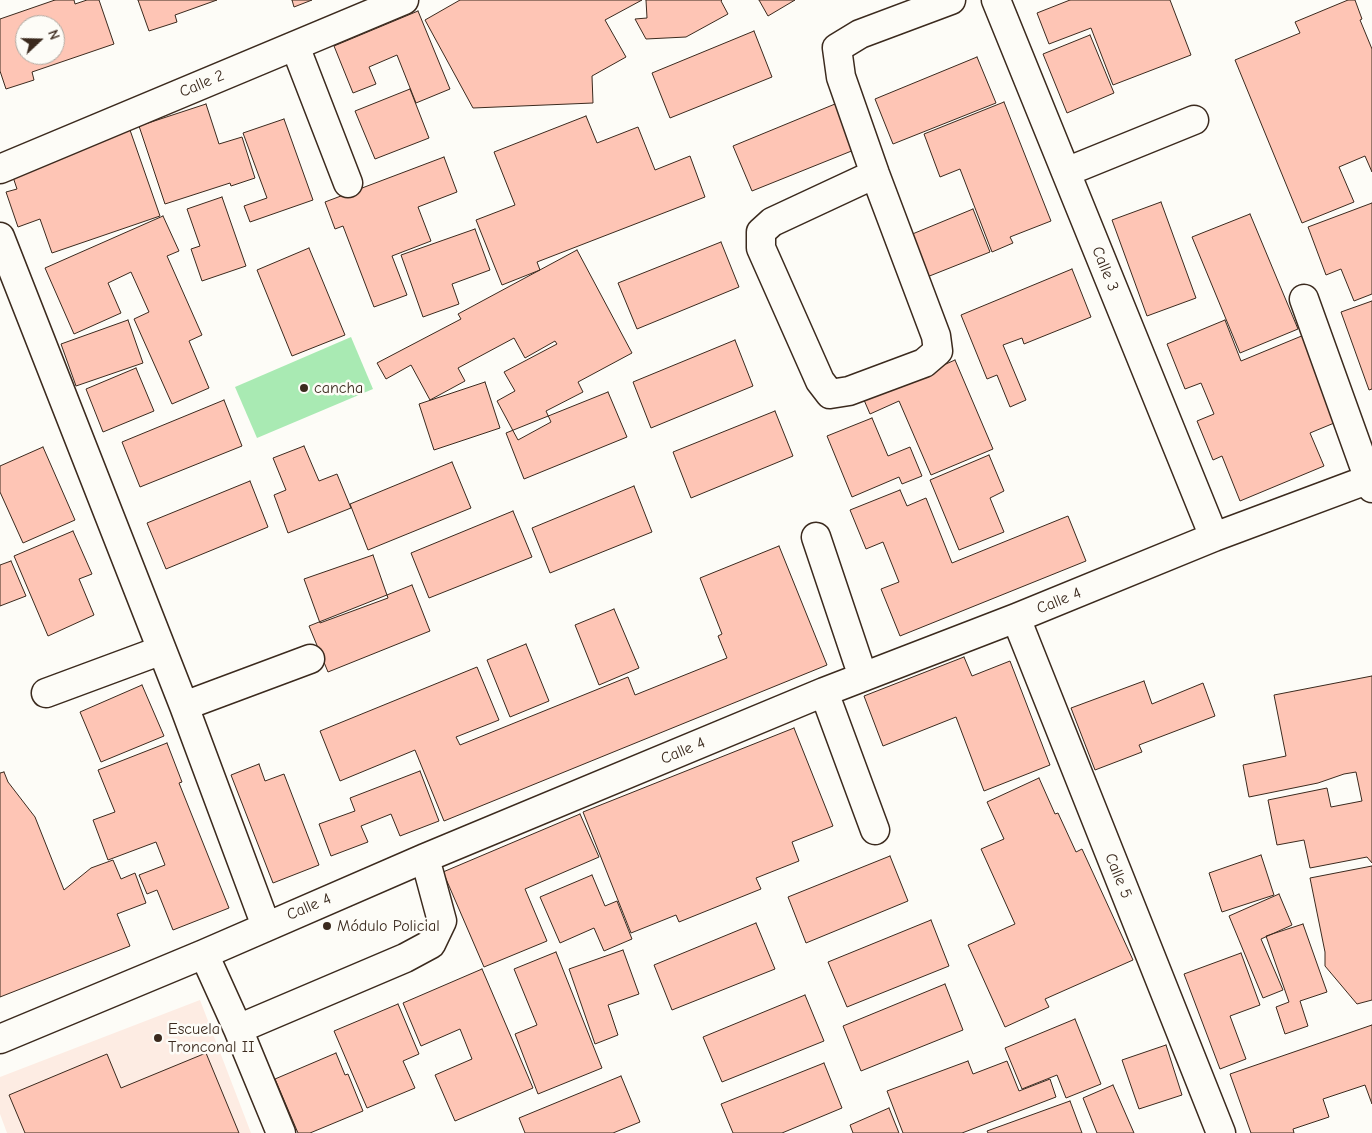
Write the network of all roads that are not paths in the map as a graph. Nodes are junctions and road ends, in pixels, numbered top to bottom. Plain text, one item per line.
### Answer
1 (404, 0) edge
2 (951, 0) edge
3 (996, 0) edge
4 (295, 46) junction
5 (1194, 120) dead end
6 (0, 169) edge
7 (1066, 172) junction
8 (875, 174) junction
9 (348, 183) dead end
10 (0, 237) edge
11 (1304, 299) dead end
12 (1371, 482) edge
13 (816, 537) dead end
14 (1214, 537) junction
15 (1016, 618) junction
16 (162, 650) junction
17 (310, 659) dead end
18 (863, 677) junction
19 (46, 692) dead end
20 (824, 692) junction
21 (184, 706) junction
22 (874, 830) dead end
23 (425, 858) junction
24 (266, 926) junction
25 (204, 954) junction
26 (238, 1029) junction
27 (0, 1039) edge
28 (281, 1133) edge
29 (1221, 1133) edge

1 - 4 street, Calle 2
2 - 8 street
3 - 7 street, Calle 3
4 - 6 street, Calle 2
4 - 9 street
5 - 7 street
7 - 14 street, Calle 3
8 - 8 street
10 - 16 street
11 - 12 street
12 - 14 street, Calle 4
13 - 18 street
14 - 15 street, Calle 4
15 - 18 street, Calle 4
15 - 29 street, Calle 5
16 - 19 street
16 - 21 street
17 - 21 street
18 - 20 street, Calle 4
20 - 22 street
20 - 23 street, Calle 4
21 - 24 street
23 - 24 street, Calle 4
23 - 26 street
24 - 25 street, Calle 4
25 - 26 street
25 - 27 street, Calle 4
26 - 28 street

